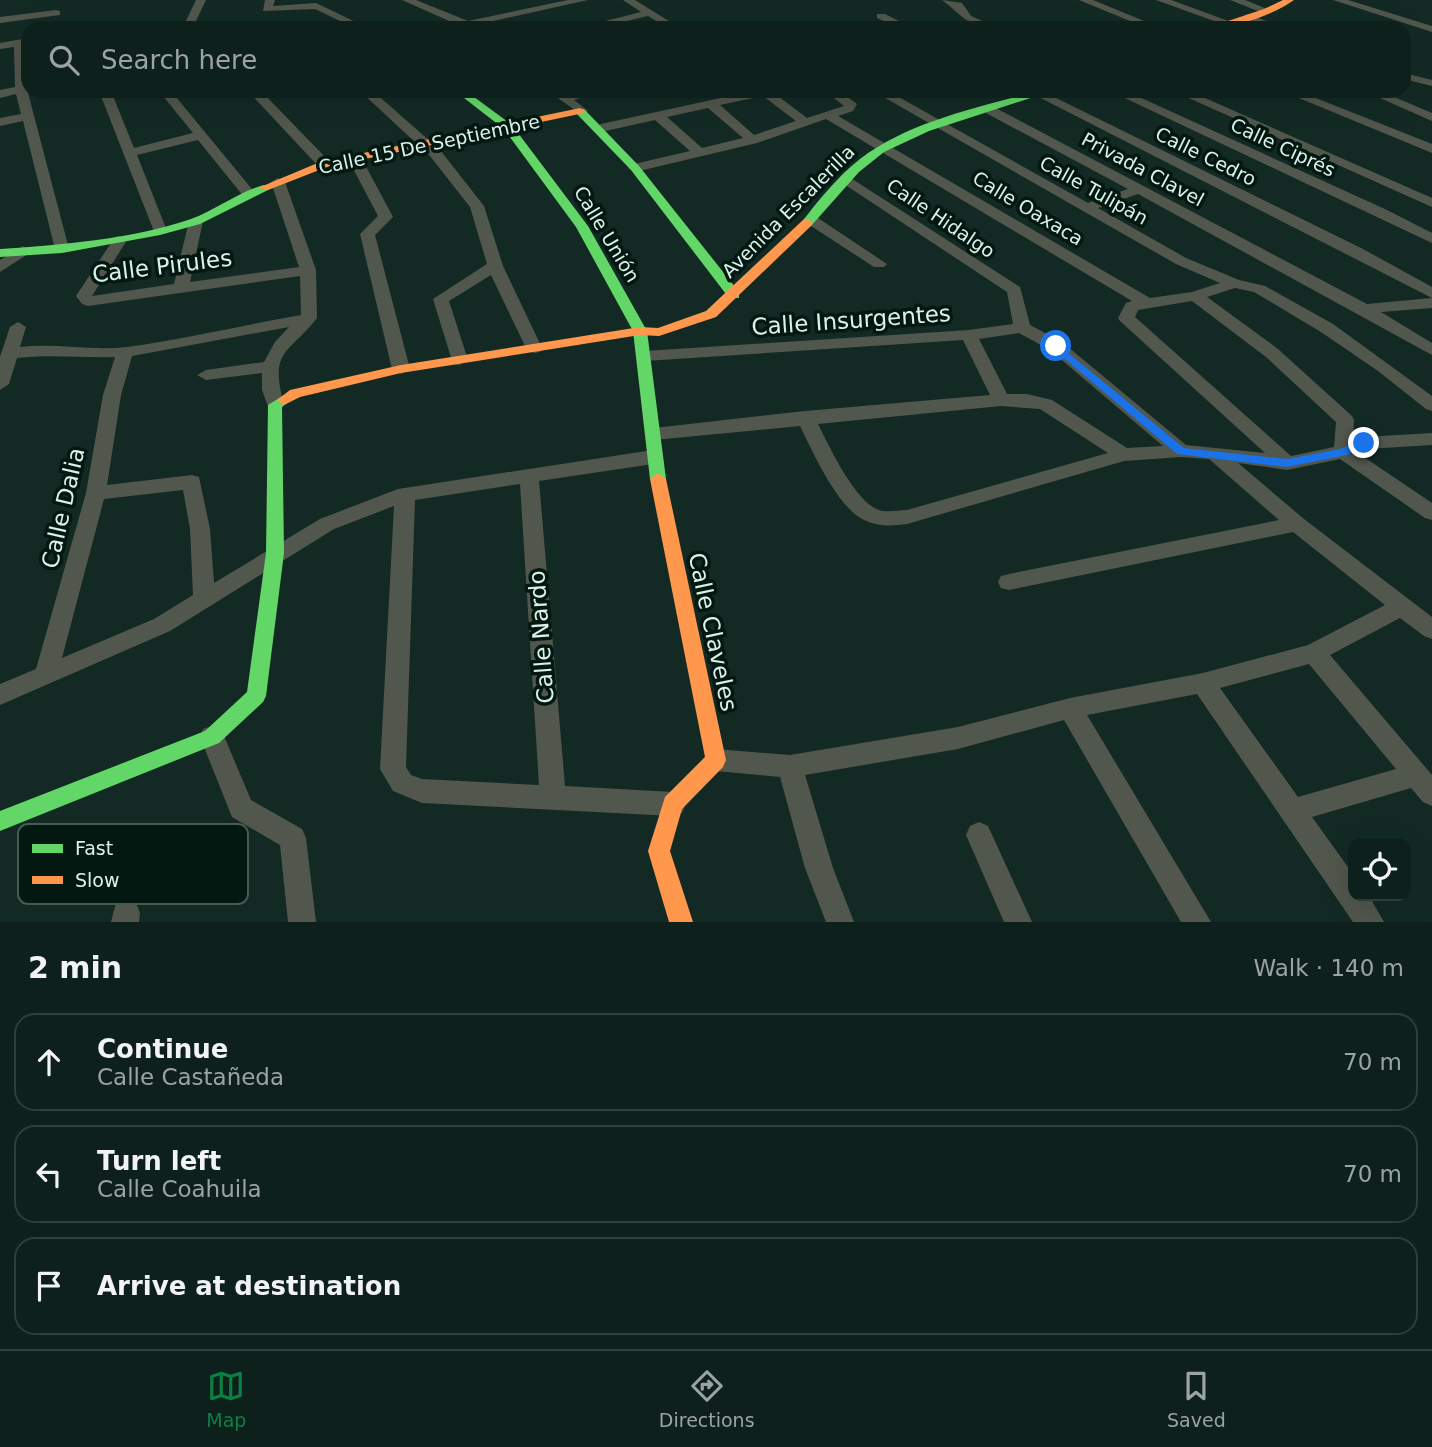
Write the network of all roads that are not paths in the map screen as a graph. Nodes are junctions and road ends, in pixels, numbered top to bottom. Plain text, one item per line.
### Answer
1 (61, 0) edge
2 (201, 0) edge
3 (270, 0) edge
4 (407, 0) edge
5 (523, 0) edge
6 (583, 0) edge
7 (628, 0) edge
8 (947, 0) edge
9 (972, 0) edge
10 (1084, 0) edge
11 (1161, 0) edge
12 (1235, 0) edge
13 (1290, 0) edge
14 (1338, 0) edge
15 (318, 3) edge
16 (958, 5) junction
17 (1268, 10) junction
18 (56, 13) junction
19 (649, 13) junction
20 (881, 16) dead end
21 (1247, 17) junction
22 (0, 20) edge
23 (53, 21) edge
24 (191, 21) edge
25 (350, 21) edge
26 (460, 21) edge
27 (474, 21) edge
28 (482, 21) edge
29 (614, 21) edge
30 (663, 21) edge
31 (892, 21) edge
32 (975, 21) edge
33 (1138, 21) edge
34 (1223, 21) edge
35 (1235, 21) edge
36 (1258, 21) edge
37 (1404, 21) edge
38 (1411, 23) edge
39 (1432, 30) edge
40 (21, 43) edge
41 (0, 46) edge
42 (21, 47) edge
43 (1411, 78) edge
44 (1432, 83) edge
45 (21, 89) joint
46 (0, 94) edge
47 (23, 98) edge
48 (108, 98) edge
49 (175, 98) edge
50 (261, 98) edge
51 (374, 98) edge
52 (469, 98) edge
53 (563, 98) edge
54 (739, 98) edge
55 (774, 98) edge
56 (842, 98) edge
57 (891, 98) edge
58 (1021, 98) edge
59 (1051, 98) edge
60 (1131, 98) edge
61 (1195, 98) edge
62 (1305, 98) edge
63 (1387, 98) edge
64 (711, 104) junction
65 (988, 109) junction
66 (582, 111) junction
67 (825, 114) junction
68 (659, 116) junction
69 (1432, 116) edge
70 (27, 117) junction
71 (0, 122) edge
72 (804, 122) junction
73 (1419, 122) dead end
74 (938, 125) junction
75 (508, 127) junction
76 (601, 128) junction
77 (1406, 128) dead end
78 (1393, 134) junction
79 (201, 135) junction
80 (752, 140) junction
81 (425, 144) junction
82 (886, 148) junction
83 (1432, 149) edge
84 (130, 153) junction
85 (700, 153) junction
86 (355, 159) junction
87 (324, 164) junction
88 (635, 168) junction
89 (846, 179) junction
90 (278, 182) junction
91 (1140, 189) junction
92 (249, 194) junction
93 (1432, 203) edge
94 (1086, 208) junction
95 (810, 219) junction
96 (196, 221) junction
97 (160, 231) junction
98 (1432, 239) edge
99 (120, 240) junction
100 (62, 248) junction
101 (1, 264) edge
102 (879, 264) dead end
103 (495, 266) junction
104 (308, 270) junction
105 (1234, 283) junction
106 (1321, 288) junction
107 (181, 289) junction
108 (1259, 289) junction
109 (1432, 293) edge
110 (734, 295) junction
111 (1195, 296) junction
112 (1432, 303) edge
113 (1140, 305) junction
114 (1364, 309) junction
115 (309, 318) junction
116 (18, 327) dead end
117 (1022, 328) junction
118 (640, 331) junction
119 (969, 335) junction
120 (534, 348) junction
121 (1432, 350) edge
122 (125, 352) junction
123 (9, 354) junction
124 (645, 356) junction
125 (459, 360) junction
126 (270, 366) junction
127 (401, 369) junction
128 (206, 374) dead end
129 (1, 380) edge
130 (1001, 400) junction
131 (275, 405) junction
132 (1432, 405) edge
133 (805, 417) junction
134 (654, 434) junction
135 (1432, 439) edge
136 (1181, 451) junction
137 (1343, 452) junction
138 (1213, 453) junction
139 (1124, 455) junction
140 (653, 457) junction
141 (1287, 463) junction
142 (529, 475) junction
143 (96, 493) junction
144 (405, 494) junction
145 (1432, 513) edge
146 (1297, 524) junction
147 (275, 553) junction
148 (1009, 582) dead end
149 (204, 598) junction
150 (1401, 607) junction
151 (1432, 630) edge
152 (1314, 653) junction
153 (46, 675) junction
154 (1203, 683) junction
155 (0, 695) edge
156 (1070, 708) junction
157 (212, 737) junction
158 (716, 760) junction
159 (790, 766) junction
160 (1424, 784) edge
161 (553, 798) junction
162 (673, 804) junction
163 (1292, 811) junction
164 (0, 821) edge
165 (979, 835) dead end
166 (302, 922) edge
167 (681, 922) edge
168 (840, 922) edge
169 (1018, 922) edge
170 (1197, 922) edge
171 (1370, 922) edge

1 - 18 street
2 - 24 street
3 - 15 street
4 - 26 street
5 - 27 street
6 - 28 street
7 - 19 street
8 - 16 street
9 - 16 street
10 - 33 street
11 - 34 street
12 - 17 street
13 - 17 street
14 - 37 street
15 - 25 street
16 - 32 street
17 - 21 street
18 - 22 street
18 - 23 street
19 - 29 street
19 - 30 street
20 - 31 street
21 - 35 street
21 - 36 street
38 - 39 street
40 - 41 street
42 - 45 street
43 - 44 street
45 - 46 street
47 - 70 street
48 - 84 street
49 - 79 street
50 - 87 street
51 - 81 street
52 - 75 street, Calle Unión
53 - 66 street
54 - 64 street
55 - 72 street
56 - 67 street
57 - 74 street, Calle Tulipán
58 - 65 street, Avenida Escalerilla
59 - 109 street, Calle Cedro
60 - 98 street, Calle Ciprés
61 - 93 street
62 - 78 street
63 - 69 street
64 - 68 street
64 - 80 street
65 - 74 street, Avenida Escalerilla
65 - 91 street, Privada Clavel
66 - 75 street, Calle 15 De Septiembre
66 - 76 street
67 - 72 street
67 - 82 street, Calle Oaxaca
68 - 76 street
68 - 85 street
69 - 73 street
70 - 71 street
70 - 100 street
72 - 80 street
74 - 82 street, Avenida Escalerilla
74 - 94 street, Calle Tulipán
75 - 81 street, Calle 15 De Septiembre
75 - 118 street, Calle Unión
76 - 88 street
77 - 78 street
78 - 83 street
79 - 84 street
79 - 92 street
80 - 85 street
81 - 86 street, Calle 15 De Septiembre
81 - 103 street
82 - 89 street, Avenida Escalerilla
82 - 113 street, Calle Oaxaca
84 - 97 street
85 - 88 street
86 - 87 street, Calle 15 De Septiembre
86 - 127 street
87 - 90 street, Calle 15 De Septiembre
88 - 110 street
89 - 95 street, Avenida Escalerilla
89 - 117 street, Calle Hidalgo
90 - 92 street, Calle 15 De Septiembre
90 - 104 street
91 - 94 street
91 - 106 street, Privada Clavel
92 - 96 street, Calle 15 De Septiembre
94 - 105 street, Calle Tulipán
95 - 102 street
95 - 110 street, Avenida Escalerilla
96 - 97 street, Calle 15 De Septiembre
96 - 107 street
97 - 99 street, Calle 15 De Septiembre
99 - 100 street, Calle Pirules
99 - 107 street, Calle Pirules
100 - 101 street, Calle Pirules
103 - 120 street
103 - 125 street
104 - 107 street, Calle Pirules
104 - 115 street
105 - 108 street, Calle Tulipán
105 - 111 street
106 - 108 street
106 - 114 street, Privada Clavel
108 - 132 street
110 - 118 street, Avenida Escalerilla
111 - 113 street
111 - 137 street
112 - 114 street
113 - 141 street
114 - 121 street, Privada Clavel
115 - 122 street
115 - 126 street
116 - 123 street
117 - 119 street, Calle Insurgentes
117 - 136 street
118 - 120 street, Avenida Escalerilla
118 - 124 street, Calle Claveles
119 - 124 street, Calle Insurgentes
119 - 130 street
120 - 125 street, Avenida Escalerilla
122 - 123 street
122 - 143 street, Calle Dalia
123 - 129 street
124 - 134 street, Calle Claveles
125 - 127 street, Avenida Escalerilla
126 - 128 street
126 - 131 street
127 - 131 street, Avenida Escalerilla
130 - 133 street
130 - 139 street
131 - 147 street
133 - 134 street
133 - 139 street
134 - 140 street, Calle Claveles
135 - 137 street
136 - 138 street
136 - 139 street
137 - 141 street
137 - 145 street
138 - 141 street
138 - 146 street
140 - 142 street
140 - 158 street, Calle Claveles
142 - 144 street
142 - 161 street, Calle Nardo
143 - 149 street
143 - 153 street, Calle Dalia
144 - 147 street
144 - 161 street
146 - 148 street
146 - 150 street
147 - 149 street
147 - 157 street
149 - 153 street
150 - 151 street
150 - 152 street
152 - 154 street
152 - 160 street
153 - 155 street
154 - 156 street
154 - 163 street
156 - 159 street
156 - 170 street
157 - 164 street
157 - 166 street
158 - 159 street
158 - 162 street
159 - 168 street
160 - 163 street
161 - 162 street
162 - 167 street
163 - 171 street
165 - 169 street

